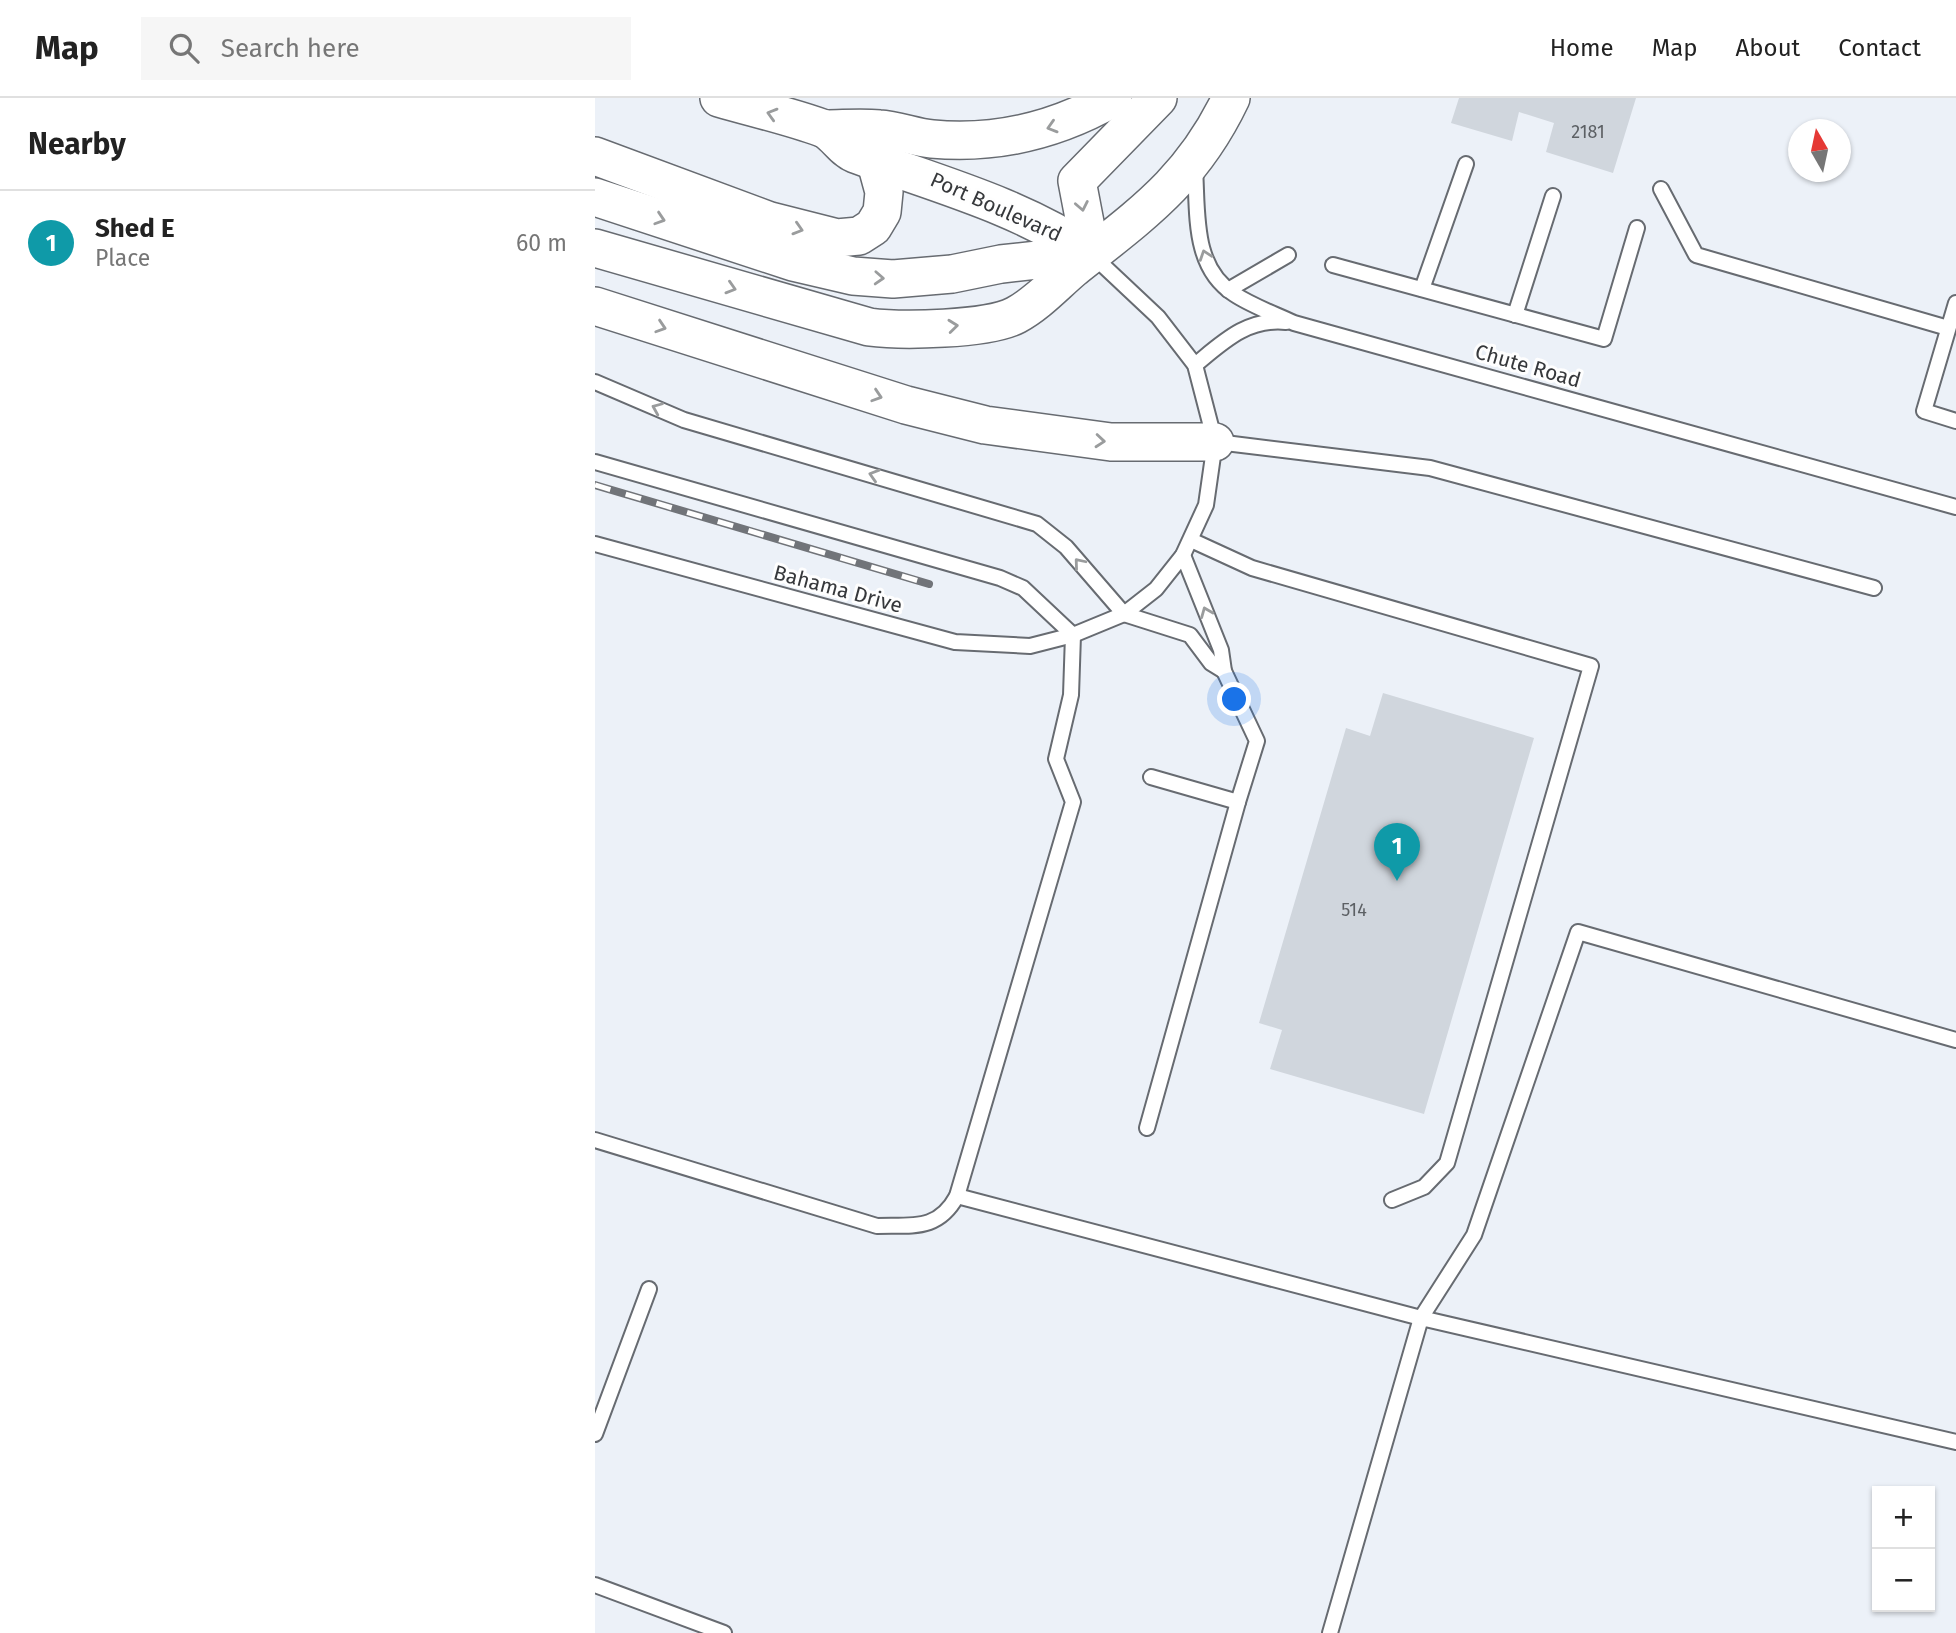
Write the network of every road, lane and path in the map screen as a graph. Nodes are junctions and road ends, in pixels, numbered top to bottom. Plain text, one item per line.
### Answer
1 (719, 98) edge
2 (1113, 98) edge
3 (1158, 98) edge
4 (1231, 98) edge
5 (825, 129) junction
6 (595, 156) edge
7 (875, 159) junction
8 (1195, 159) junction
9 (1466, 164) dead end
10 (1661, 189) dead end
11 (1553, 195) dead end
12 (595, 197) edge
13 (1637, 228) dead end
14 (595, 248) edge
15 (1091, 254) junction
16 (1288, 255) dead end
17 (1333, 265) dead end
18 (1422, 289) junction
19 (1228, 290) junction
20 (1956, 303) edge
21 (595, 307) edge
22 (1515, 315) junction
23 (1294, 323) junction
24 (1948, 328) junction
25 (1195, 365) junction
26 (595, 382) edge
27 (1956, 421) edge
28 (1215, 442) junction
29 (595, 462) edge
30 (1956, 507) edge
31 (1191, 540) junction
32 (595, 544) edge
33 (1183, 555) junction
34 (1874, 587) dead end
35 (1124, 614) junction
36 (1073, 635) junction
37 (1224, 671) junction
38 (1151, 777) dead end
39 (1238, 802) junction
40 (1956, 1040) edge
41 (1147, 1128) dead end
42 (595, 1140) edge
43 (957, 1196) junction
44 (1392, 1200) dead end
45 (649, 1289) dead end
46 (1421, 1318) junction
47 (595, 1434) edge
48 (1956, 1443) edge
49 (595, 1585) edge
50 (724, 1633) edge
51 (1330, 1633) edge

5 -> 1 street, Port Boulevard
2 -> 5 street
3 -> 15 street
4 - 8 street
5 - 7 street, Port Boulevard
6 -> 7 street
7 - 15 street, Port Boulevard
8 - 15 street
19 -> 8 lane, Chute Road
9 - 18 lane
10 - 24 lane
11 - 22 lane
12 -> 15 street
13 - 22 lane
14 -> 15 street, Port Boulevard
15 - 25 lane
16 - 19 lane
17 - 18 lane
18 - 22 lane
19 - 23 lane, Chute Road
20 - 24 lane
21 -> 28 street
23 - 25 lane
23 - 30 lane, Chute Road
24 - 27 lane
25 - 28 lane, Bahama Drive
35 -> 26 lane
28 - 31 lane, Bahama Drive
28 - 34 lane
29 - 36 lane
31 - 33 lane, Bahama Drive
31 - 44 lane
32 - 36 lane, Bahama Drive
33 - 35 lane, Bahama Drive
37 -> 33 lane
35 - 36 lane, Bahama Drive
35 - 37 lane
36 - 43 lane
37 - 39 lane
38 - 39 lane
39 - 41 lane
40 - 46 lane
42 - 43 lane
43 - 46 lane
45 - 47 lane
46 - 48 lane
46 - 51 lane
49 - 50 lane

